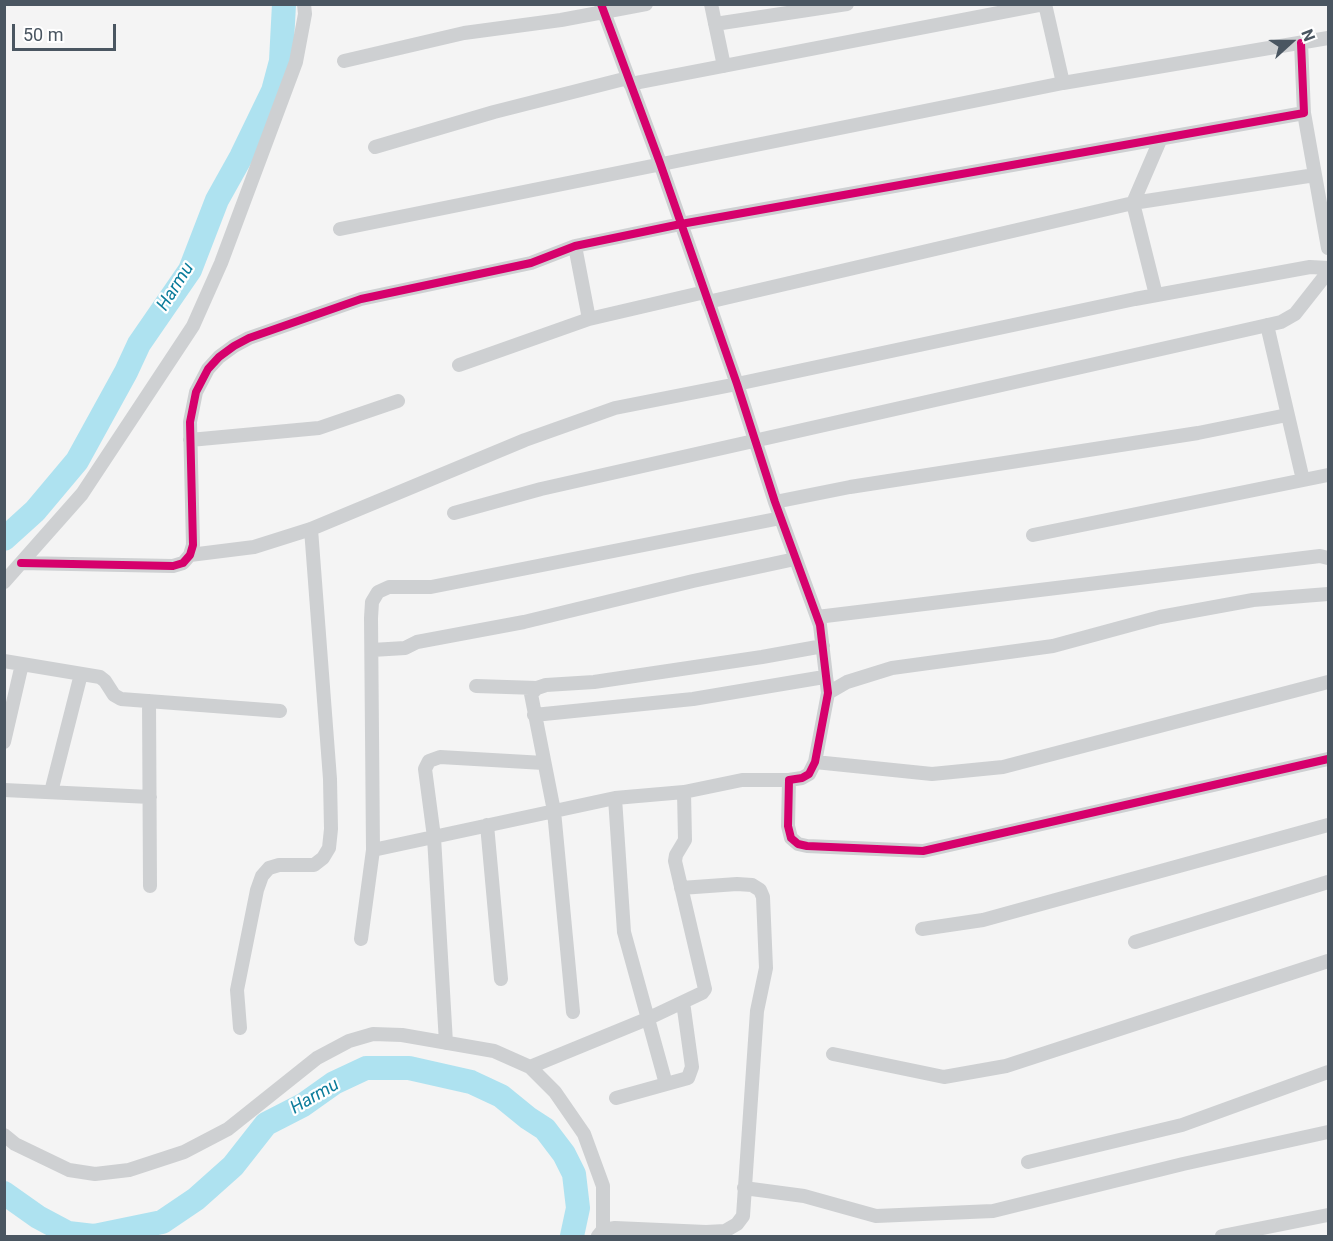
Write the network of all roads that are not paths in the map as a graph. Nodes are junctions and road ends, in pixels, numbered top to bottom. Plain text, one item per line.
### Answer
1 (304, 4) edge
2 (646, 4) edge
3 (711, 4) edge
4 (847, 4) edge
5 (1045, 4) edge
6 (602, 8) edge
7 (715, 24) junction
8 (1329, 38) edge
9 (1301, 43) junction
10 (344, 61) dead end
11 (724, 66) junction
12 (629, 81) junction
13 (1063, 83) junction
14 (1304, 112) junction
15 (1161, 138) junction
16 (375, 147) dead end
17 (660, 163) junction
18 (1315, 175) junction
19 (1133, 203) junction
20 (681, 224) junction
21 (340, 229) dead end
22 (575, 246) junction
23 (1329, 248) edge
24 (1329, 270) edge
25 (1156, 295) junction
26 (707, 297) junction
27 (589, 319) junction
28 (1266, 325) junction
29 (459, 365) dead end
30 (737, 384) junction
31 (398, 401) dead end
32 (1287, 415) junction
33 (190, 440) junction
34 (756, 441) junction
35 (1329, 475) edge
36 (1303, 480) junction
37 (775, 502) junction
38 (454, 513) dead end
39 (781, 518) junction
40 (311, 529) junction
41 (1033, 535) dead end
42 (190, 555) junction
43 (1329, 558) edge
44 (795, 559) junction
45 (21, 563) junction
46 (4, 582) edge
47 (1329, 594) edge
48 (817, 617) junction
49 (823, 646) junction
50 (372, 650) junction
51 (4, 661) edge
52 (21, 664) junction
53 (81, 674) junction
54 (825, 677) junction
55 (1329, 682) edge
56 (476, 686) dead end
57 (537, 688) junction
58 (828, 693) junction
59 (149, 701) junction
60 (280, 711) dead end
61 (534, 715) junction
62 (4, 742) edge
63 (1329, 759) edge
64 (815, 762) junction
65 (544, 763) junction
66 (789, 780) junction
67 (4, 790) edge
68 (51, 792) junction
69 (684, 792) junction
70 (150, 796) junction
71 (615, 798) junction
72 (554, 811) junction
73 (487, 825) junction
74 (1329, 825) edge
75 (434, 837) junction
76 (373, 850) junction
77 (1329, 882) edge
78 (150, 886) dead end
79 (681, 888) junction
80 (922, 929) dead end
81 (361, 939) dead end
82 (1135, 942) dead end
83 (1329, 961) edge
84 (501, 979) dead end
85 (683, 1002) junction
86 (573, 1012) dead end
87 (647, 1019) junction
88 (240, 1028) dead end
89 (447, 1042) junction
90 (833, 1054) dead end
91 (530, 1067) junction
92 (1329, 1072) edge
93 (666, 1084) junction
94 (616, 1098) dead end
95 (1329, 1132) edge
96 (4, 1135) edge
97 (1028, 1162) dead end
98 (744, 1188) junction
99 (1329, 1215) edge
100 (600, 1233) edge
101 (639, 1233) edge
102 (1222, 1236) edge

1 - 45 street
2 - 6 street
3 - 7 street
4 - 7 street
5 - 11 street
5 - 13 street
6 - 10 street
6 - 12 street
7 - 11 street
8 - 9 street
9 - 13 street
9 - 14 street
11 - 12 street
12 - 16 street
12 - 17 street
13 - 17 street
14 - 15 street
14 - 18 street
15 - 19 street
15 - 20 street
17 - 20 street
17 - 21 street
18 - 19 street
18 - 23 street
19 - 25 street
19 - 26 street
20 - 22 street
20 - 26 street
22 - 27 street
22 - 33 street
24 - 25 street
24 - 28 street
25 - 30 street
26 - 27 street
26 - 30 street
27 - 29 street
28 - 32 street
28 - 34 street
30 - 34 street
30 - 40 street
31 - 33 street
32 - 36 street
32 - 37 street
33 - 42 street
34 - 37 street
34 - 38 street
35 - 36 street
36 - 41 street
37 - 39 street
39 - 44 street
39 - 50 street
40 - 42 street
40 - 88 street
42 - 45 street
43 - 48 street
44 - 48 street
44 - 50 street
45 - 46 street
47 - 58 street
48 - 49 street
49 - 54 street
49 - 57 street
50 - 76 street
51 - 52 street
52 - 53 street
52 - 62 street
53 - 59 street
53 - 68 street
54 - 58 street
54 - 61 street
55 - 64 street
56 - 57 street
57 - 61 street
58 - 64 street
59 - 60 street
59 - 70 street
61 - 65 street
63 - 66 street
64 - 66 street
65 - 72 street
65 - 75 street
66 - 69 street
67 - 68 street
68 - 70 street
69 - 71 street
69 - 79 street
70 - 78 street
71 - 72 street
71 - 87 street
72 - 73 street
72 - 86 street
73 - 75 street
73 - 84 street
74 - 80 street
75 - 76 street
75 - 89 street
76 - 81 street
77 - 82 street
79 - 85 street
79 - 98 street
83 - 90 street
85 - 87 street
85 - 93 street
87 - 91 street
87 - 93 street
89 - 91 street
89 - 96 street
91 - 100 street
92 - 97 street
93 - 94 street
95 - 98 street
98 - 101 street
99 - 102 street
100 - 101 street

